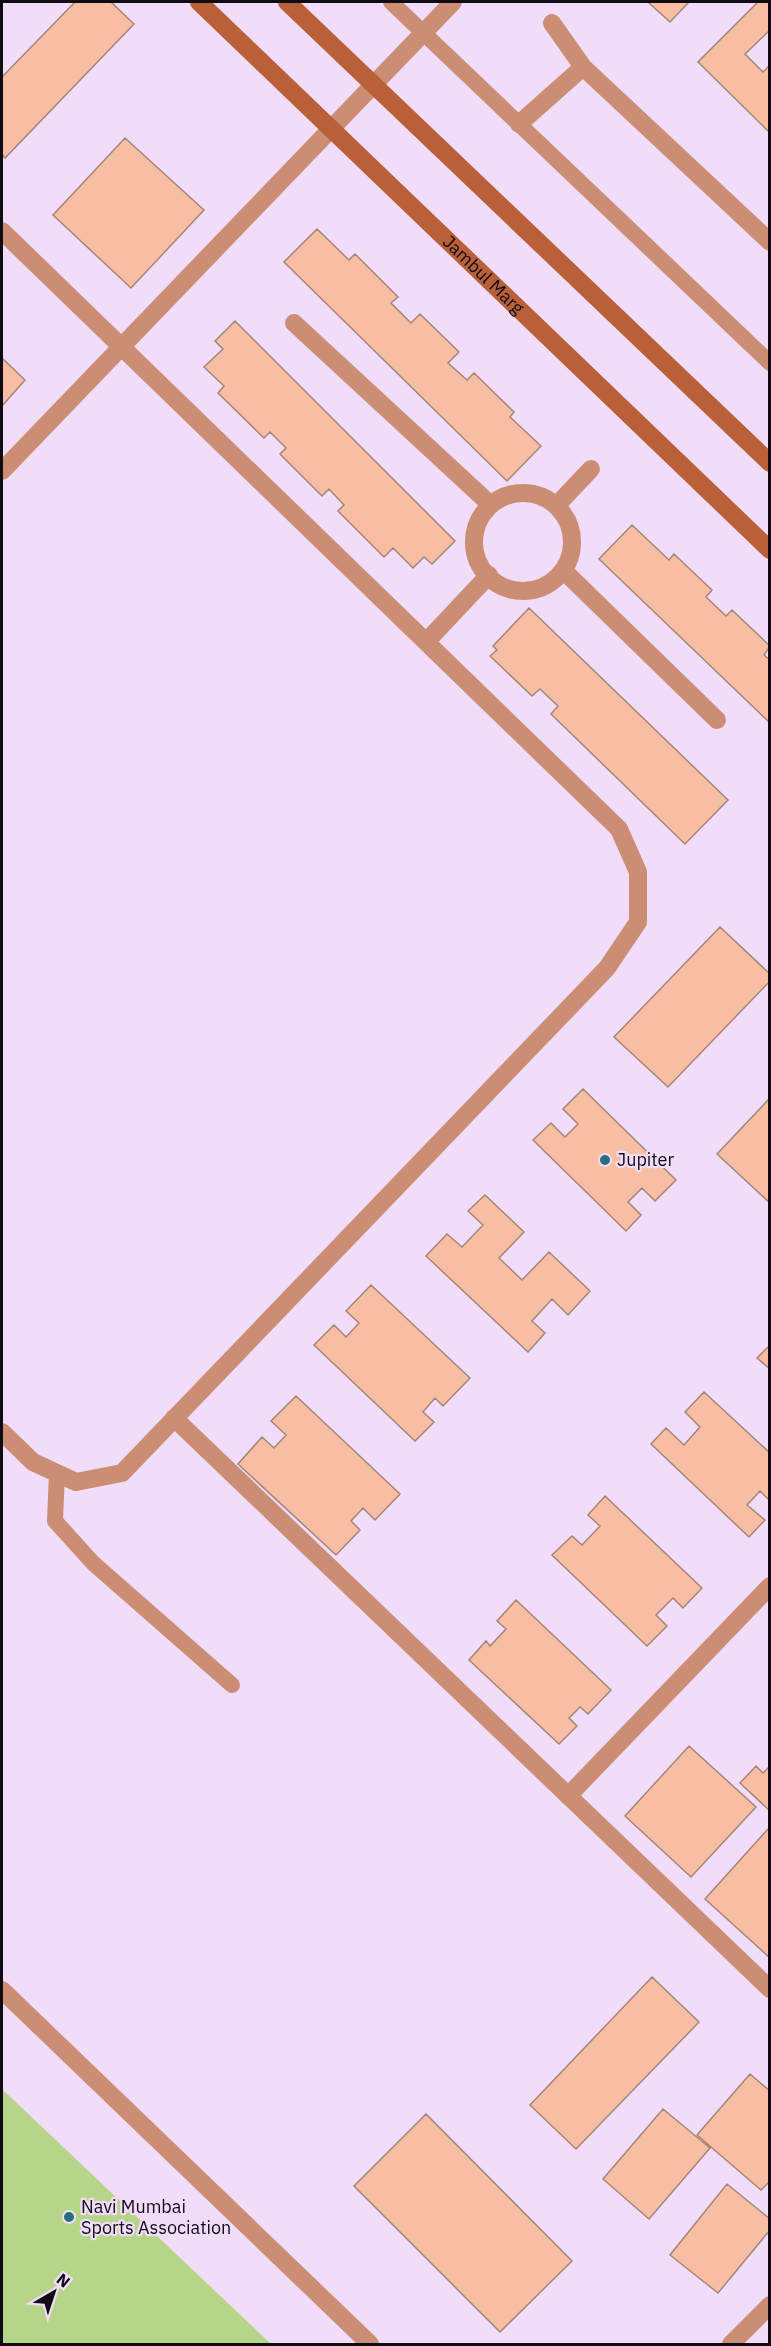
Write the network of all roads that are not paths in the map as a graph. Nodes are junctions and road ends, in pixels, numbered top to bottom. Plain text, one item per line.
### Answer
1 (199, 2) edge
2 (287, 2) edge
3 (391, 2) edge
4 (453, 2) edge
5 (552, 23) dead end
6 (423, 32) junction
7 (583, 67) junction
8 (373, 84) junction
9 (519, 124) junction
10 (331, 128) junction
11 (2, 231) edge
12 (770, 242) edge
13 (294, 323) dead end
14 (121, 346) junction
15 (770, 363) edge
16 (770, 463) edge
17 (591, 469) dead end
18 (2, 471) edge
19 (491, 505) junction
20 (556, 506) junction
21 (770, 550) edge
22 (562, 570) junction
23 (489, 575) junction
24 (426, 642) junction
25 (717, 720) dead end
26 (174, 1418) junction
27 (2, 1432) edge
28 (57, 1473) junction
29 (770, 1586) edge
30 (232, 1685) dead end
31 (568, 1796) junction
32 (770, 1989) edge
33 (2, 1990) edge
34 (770, 2305) edge
35 (370, 2344) edge
36 (731, 2344) edge

1 - 10 main road, Jambul Marg
2 - 8 main road
3 - 6 lane
4 - 6 street
5 - 7 street
6 - 8 street
6 - 9 lane
7 - 9 street
7 - 12 street
8 - 10 street
8 - 16 main road
9 - 15 lane
10 - 14 street
10 - 21 main road, Jambul Marg
11 - 14 street
13 - 19 street
14 - 18 street
14 - 24 street
17 - 20 street
19 - 20 street
19 - 23 street
20 - 22 street
22 - 23 street
22 - 25 street
23 - 24 street
24 - 26 street
26 - 28 street
26 - 31 street
27 - 28 street
28 - 30 lane
29 - 31 street
31 - 32 street
33 - 35 street
34 - 36 street

